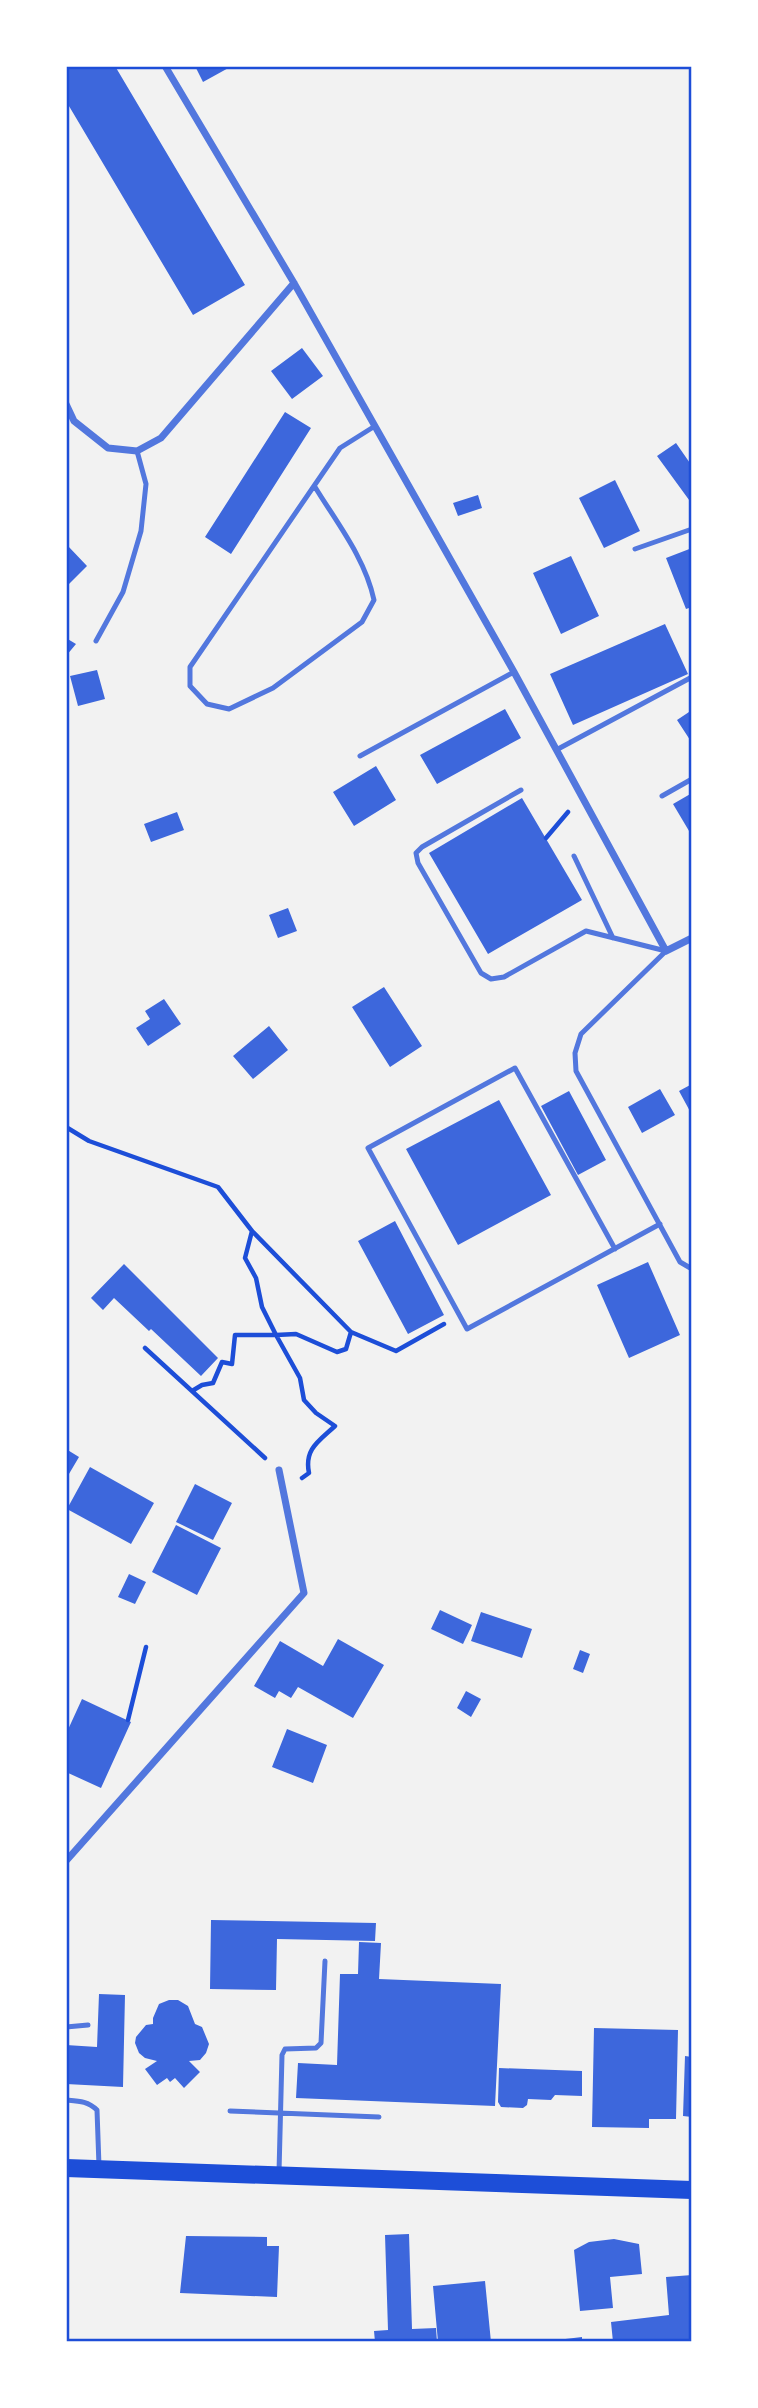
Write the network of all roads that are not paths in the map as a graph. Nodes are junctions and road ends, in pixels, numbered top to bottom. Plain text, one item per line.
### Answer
1 (165, 66) edge
2 (294, 283) junction
3 (66, 404) edge
4 (375, 426) junction
5 (137, 451) junction
6 (315, 487) junction
7 (691, 529) edge
8 (635, 549) dead end
9 (96, 641) dead end
10 (514, 672) junction
11 (691, 677) edge
12 (558, 749) junction
13 (360, 756) dead end
14 (691, 779) edge
15 (521, 790) dead end
16 (662, 796) dead end
17 (574, 856) dead end
18 (613, 938) junction
19 (691, 938) edge
20 (666, 951) junction
21 (660, 1224) junction
22 (614, 1249) junction
23 (691, 1269) edge
24 (279, 1471) road end
25 (66, 1861) edge
26 (325, 1961) dead end
27 (88, 2025) dead end
28 (66, 2027) edge
29 (66, 2101) edge
30 (230, 2111) dead end
31 (280, 2113) junction
32 (379, 2117) dead end
33 (66, 2168) edge
34 (99, 2169) junction
35 (279, 2175) junction
36 (691, 2189) edge

1 - 2 street
2 - 4 street
2 - 5 street
3 - 5 street
4 - 6 lane
4 - 10 street
5 - 9 lane
6 - 6 lane
7 - 8 lane
10 - 12 street
10 - 13 lane
11 - 12 lane
12 - 20 street
14 - 16 lane
15 - 18 lane
17 - 18 lane
18 - 20 lane
19 - 20 street
20 - 21 lane
21 - 22 lane
21 - 23 lane
22 - 22 lane
24 - 25 street
26 - 31 lane
27 - 28 lane
29 - 34 lane
30 - 31 lane
31 - 32 lane
31 - 35 lane
33 - 34 main road
34 - 35 main road
35 - 36 main road

